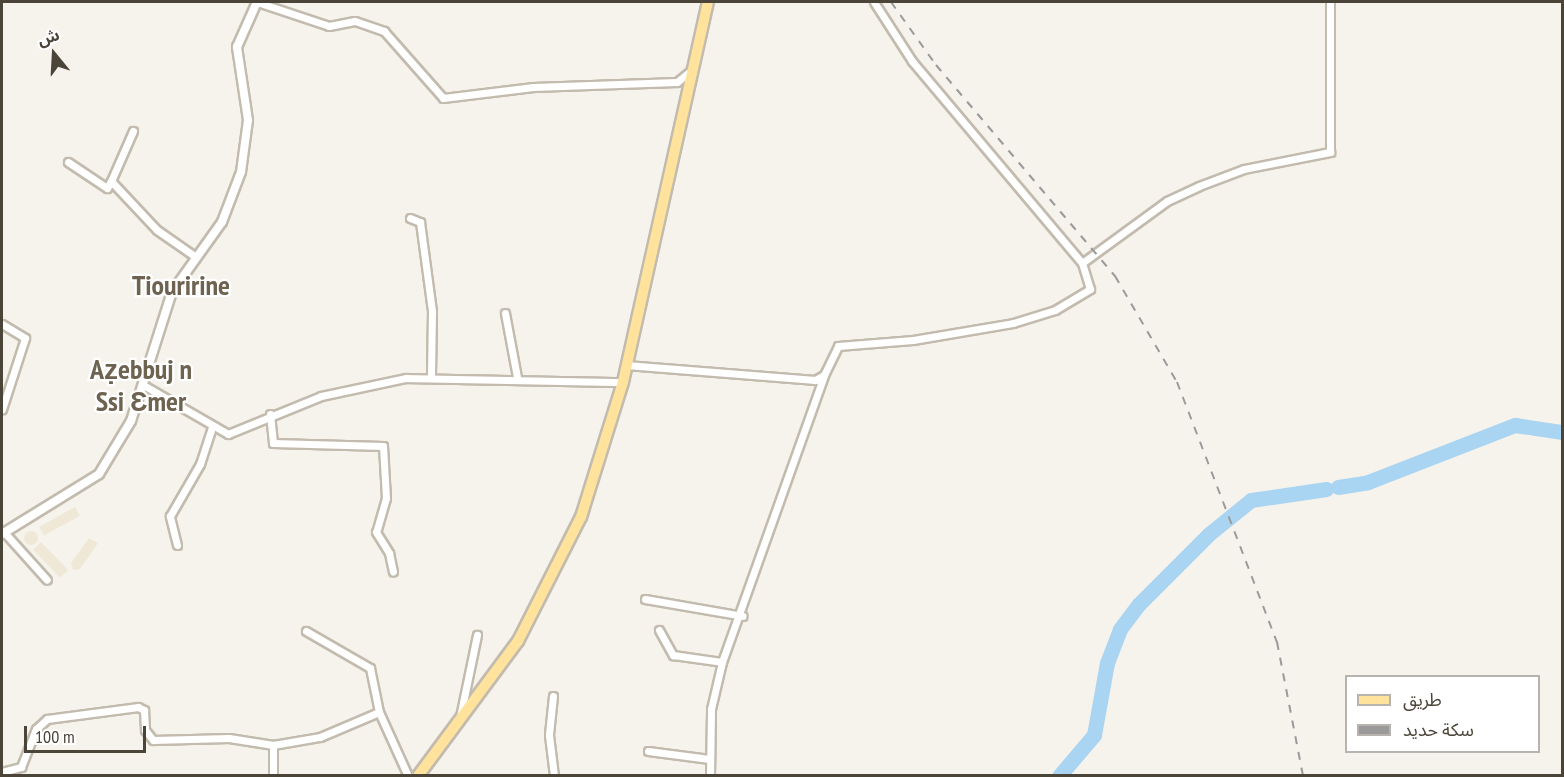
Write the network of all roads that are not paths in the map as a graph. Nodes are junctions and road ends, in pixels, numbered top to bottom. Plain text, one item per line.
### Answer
1 (257, 2) edge
2 (708, 2) edge
3 (874, 2) edge
4 (1330, 2) edge
5 (692, 69) junction
6 (133, 131) dead end
7 (68, 162) dead end
8 (111, 181) junction
9 (410, 218) dead end
10 (196, 257) junction
11 (1082, 263) junction
12 (505, 313) dead end
13 (2, 324) edge
14 (626, 365) junction
15 (824, 375) junction
16 (431, 377) junction
17 (518, 377) junction
18 (622, 382) junction
19 (145, 386) junction
20 (2, 409) edge
21 (270, 414) junction
22 (212, 426) junction
23 (3, 533) edge
24 (177, 545) dead end
25 (393, 572) dead end
26 (47, 580) dead end
27 (645, 599) dead end
28 (743, 616) junction
29 (659, 630) dead end
30 (306, 631) dead end
31 (477, 634) dead end
32 (722, 662) junction
33 (553, 696) dead end
34 (379, 712) junction
35 (460, 720) junction
36 (273, 745) junction
37 (648, 752) dead end
38 (709, 759) junction
39 (2, 772) edge
40 (273, 776) edge
41 (408, 776) edge
42 (418, 776) edge
43 (554, 776) edge
44 (710, 776) edge

1 - 5 street
1 - 10 street
2 - 5 main road
3 - 11 street
4 - 11 street
5 - 14 main road
6 - 8 street
7 - 8 street
8 - 10 street
9 - 16 street
10 - 19 street
11 - 15 street
12 - 17 street
13 - 20 street
14 - 15 street
14 - 18 main road
15 - 28 street
16 - 17 street
16 - 21 street
17 - 18 street
18 - 35 main road
19 - 22 street
19 - 23 street
21 - 22 street
21 - 25 street
22 - 24 street
23 - 26 street
27 - 28 street
28 - 32 street
29 - 32 street
30 - 34 street
31 - 35 street
32 - 38 street
33 - 43 street
34 - 36 street
34 - 41 street
35 - 42 main road
36 - 39 street
36 - 40 street
37 - 38 street
38 - 44 street

